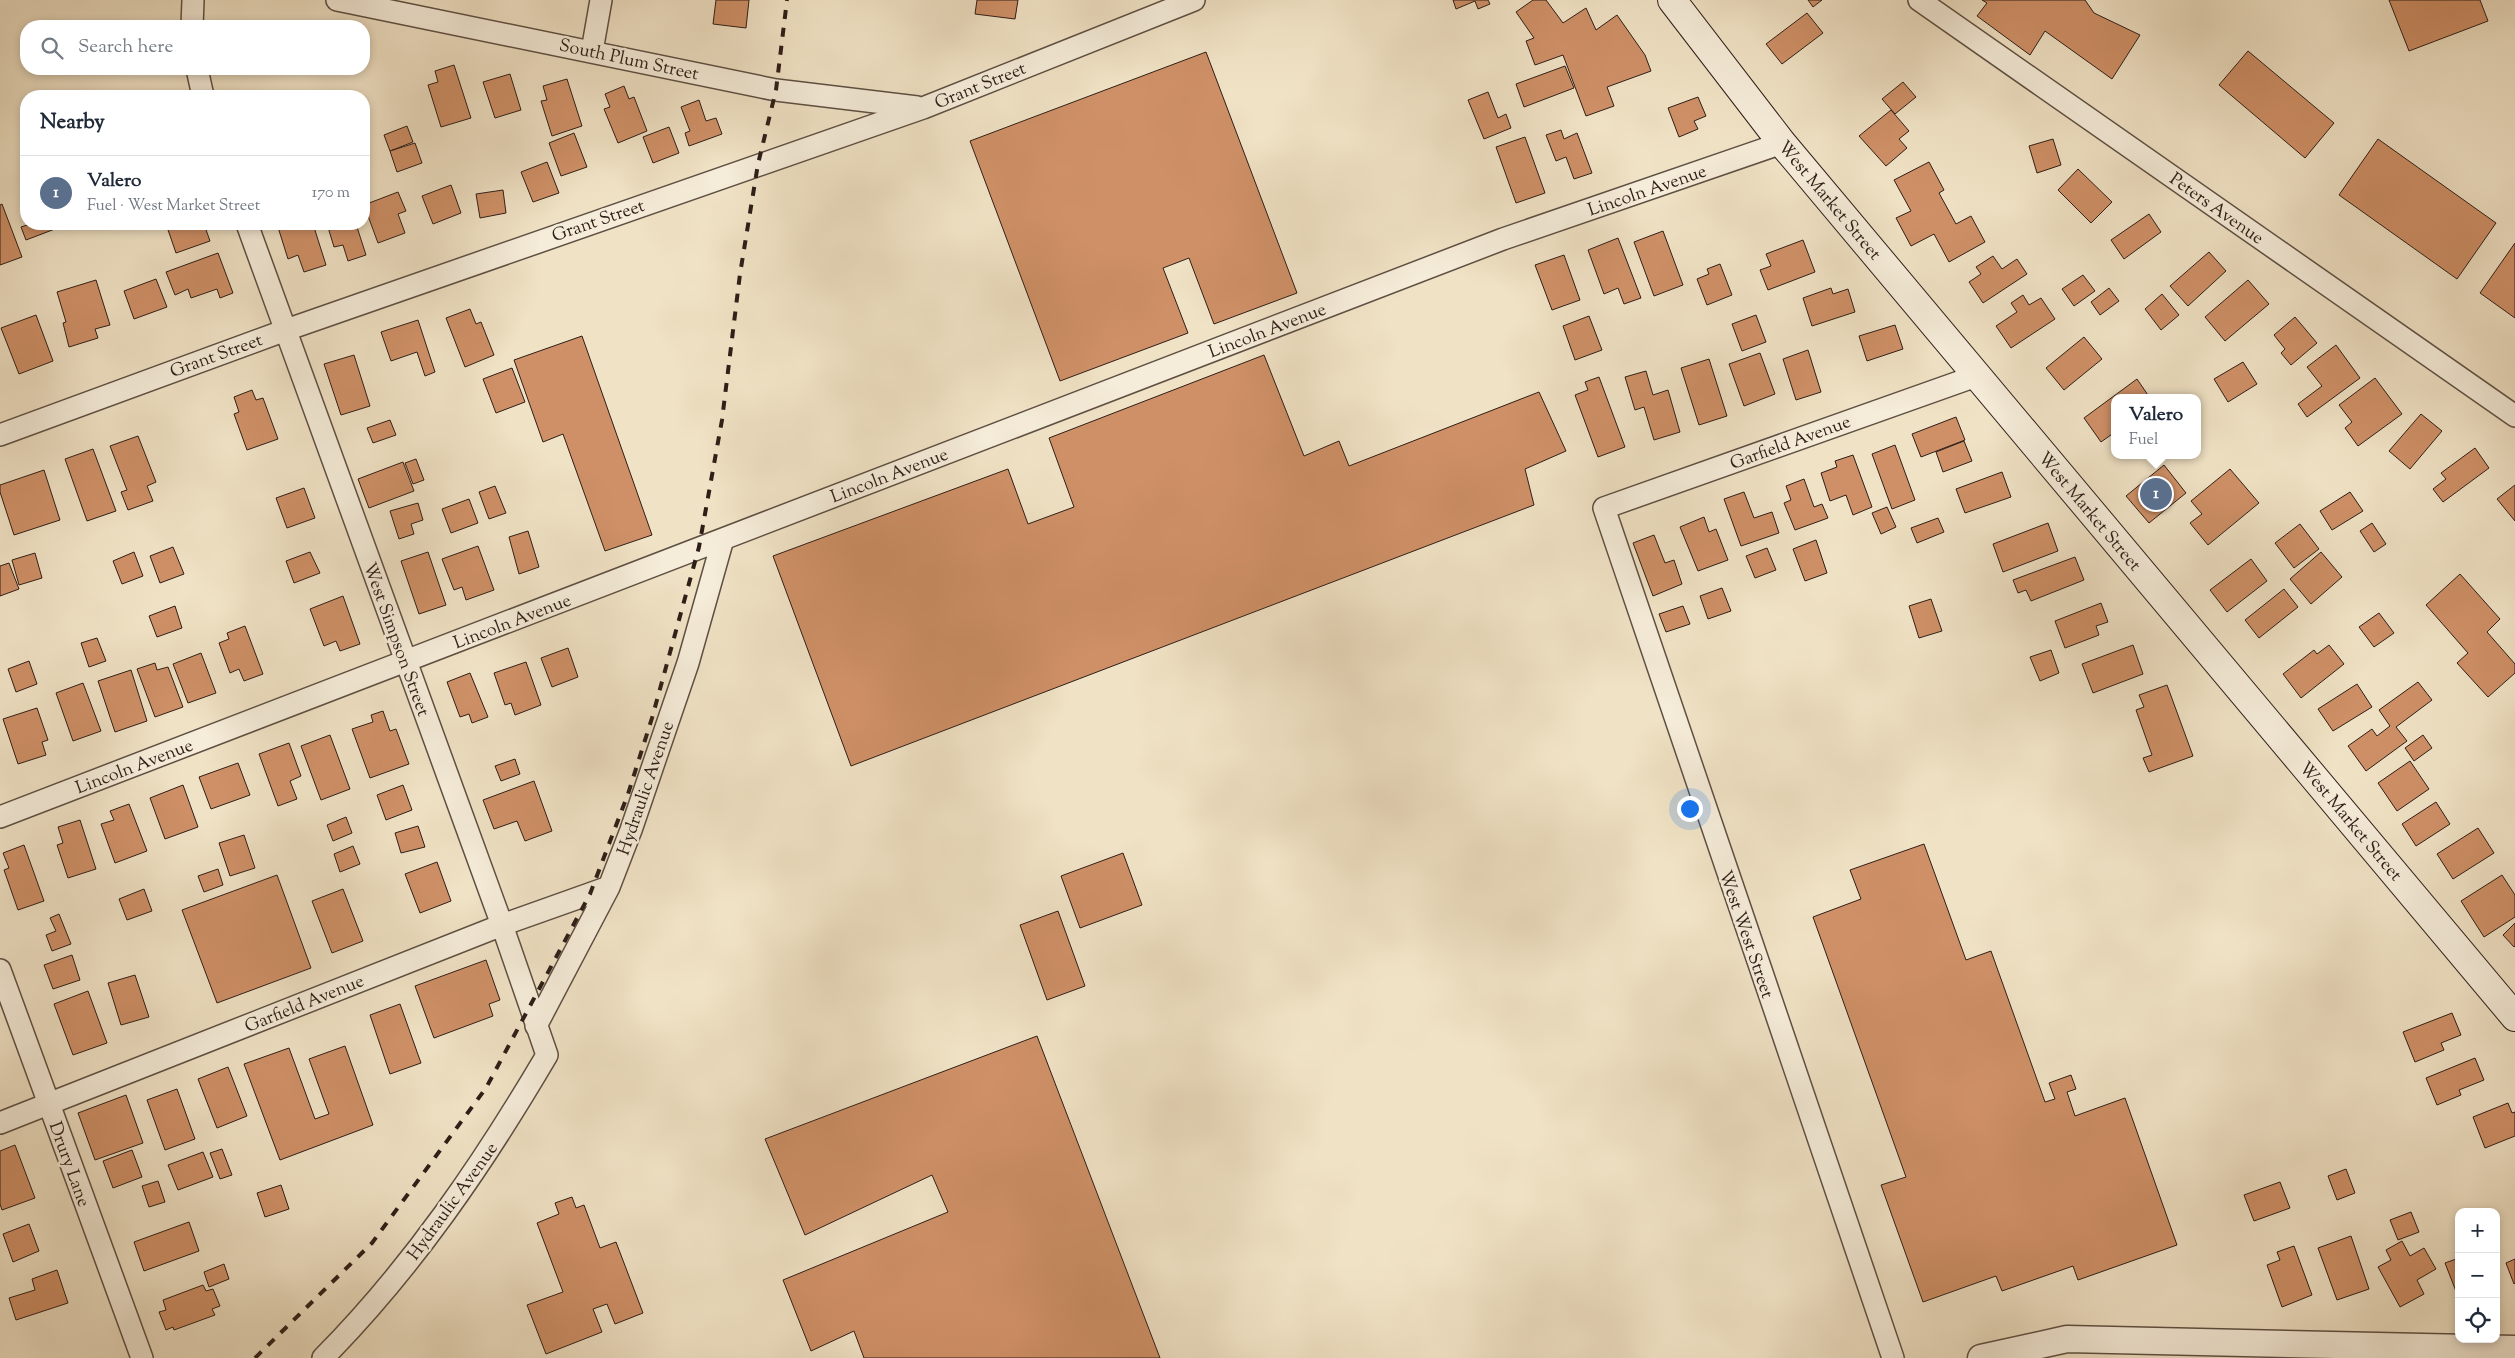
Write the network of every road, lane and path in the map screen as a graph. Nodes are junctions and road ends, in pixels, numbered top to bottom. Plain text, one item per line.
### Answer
1 (193, 0) edge
2 (337, 0) edge
3 (601, 0) edge
4 (1194, 0) edge
5 (1672, 0) edge
6 (1919, 0) edge
7 (192, 20) edge
8 (592, 51) junction
9 (199, 75) edge
10 (202, 90) edge
11 (923, 108) junction
12 (1782, 143) junction
13 (249, 230) edge
14 (286, 330) junction
15 (1976, 376) junction
16 (2515, 416) edge
17 (0, 434) edge
18 (1604, 508) joint
19 (723, 539) junction
20 (405, 663) junction
21 (0, 817) edge
22 (609, 887) junction
23 (502, 925) junction
24 (0, 970) edge
25 (2511, 1002) edge
26 (536, 1026) junction
27 (546, 1055) joint
28 (48, 1104) junction
29 (0, 1122) edge
30 (2515, 1349) edge
31 (2220, 1351) edge
32 (142, 1358) edge
33 (323, 1358) edge
34 (1893, 1358) edge
35 (1981, 1358) edge

1 - 7 street
2 - 8 street, South Plum Street
3 - 8 street
4 - 11 street, Grant Street
5 - 12 main road, West Market Street
6 - 16 street, Peters Avenue
8 - 11 street, South Plum Street
9 - 10 street
11 - 14 street, Grant Street
12 - 15 main road, West Market Street
12 - 19 street, Lincoln Avenue
13 - 14 street, West Simpson Street
14 - 17 street, Grant Street
14 - 20 street, West Simpson Street
15 - 18 street, Garfield Avenue
15 - 25 main road, West Market Street
18 - 34 street, West West Street
19 - 20 street, Lincoln Avenue
19 - 22 street, Hydraulic Avenue
20 - 21 street, Lincoln Avenue
20 - 23 street, West Simpson Street
22 - 23 street, Garfield Avenue
22 - 26 street, Hydraulic Avenue
23 - 26 street, West Simpson Street
23 - 28 street, Garfield Avenue
24 - 28 street, Drury Lane
26 - 27 street, West Simpson Street
27 - 33 street, Hydraulic Avenue
28 - 29 street, Garfield Avenue
28 - 32 street, Drury Lane
30 - 31 street
31 - 35 street

